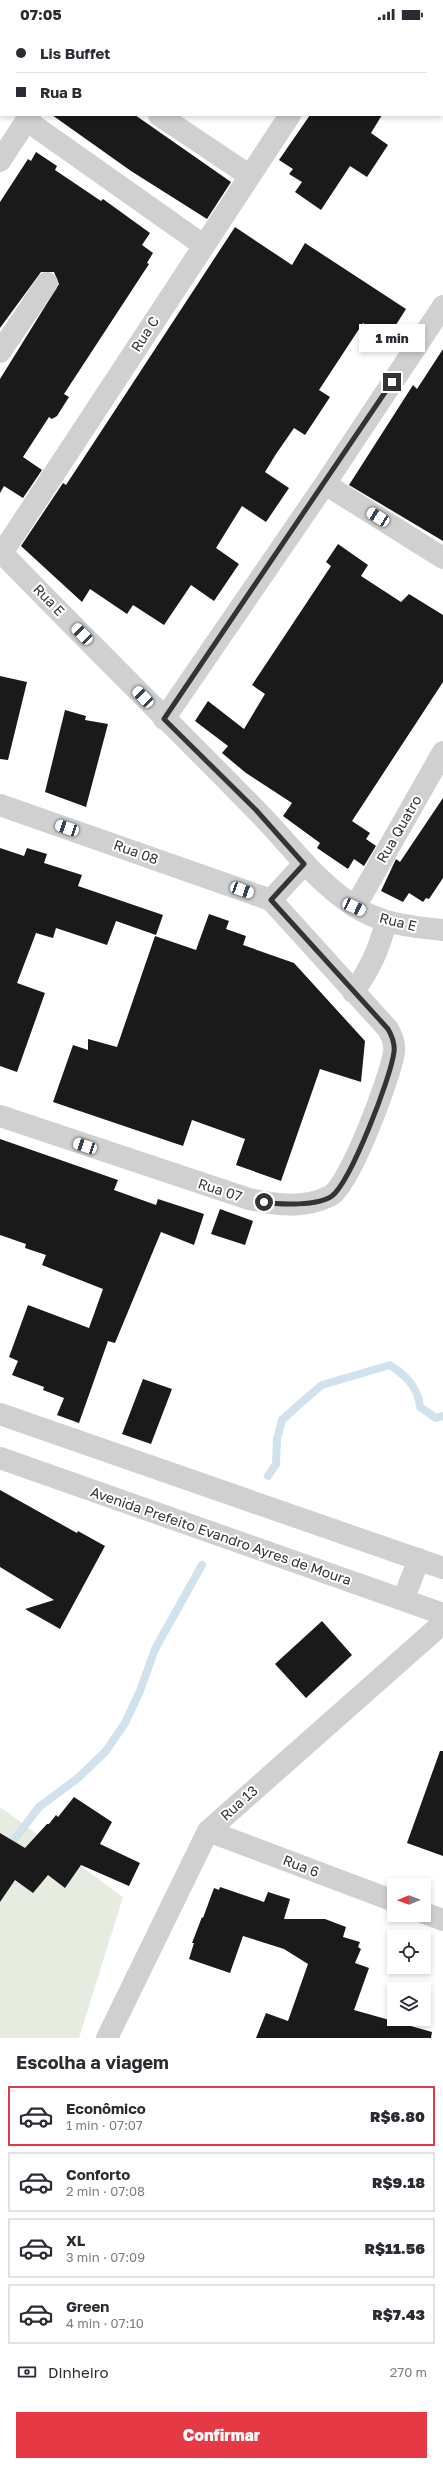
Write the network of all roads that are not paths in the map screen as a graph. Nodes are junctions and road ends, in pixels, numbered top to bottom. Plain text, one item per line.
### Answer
1 (160, 116) edge
2 (289, 116) edge
3 (28, 117) edge
4 (0, 161) edge
5 (250, 176) junction
6 (203, 245) junction
7 (47, 284) dead end
8 (443, 306) edge
9 (0, 352) edge
10 (325, 484) junction
11 (1, 552) edge
12 (443, 558) edge
13 (164, 719) junction
14 (443, 752) edge
15 (0, 805) edge
16 (304, 864) junction
17 (271, 900) junction
18 (354, 907) junction
19 (386, 922) junction
20 (443, 930) edge
21 (353, 992) junction
22 (0, 1116) edge
23 (0, 1414) edge
24 (0, 1458) edge
25 (419, 1560) junction
26 (443, 1568) edge
27 (403, 1600) junction
28 (443, 1614) edge
29 (443, 1623) edge
30 (208, 1831) junction
31 (387, 1898) edge
32 (431, 1916) edge
33 (443, 1920) edge
34 (107, 2038) edge

1 - 5 street
2 - 5 street, Rua C
3 - 4 street
3 - 6 street
5 - 6 street, Rua C
6 - 11 street, Rua C
7 - 9 street
8 - 10 street
10 - 12 street
10 - 13 street
11 - 13 street, Rua E
13 - 16 street, Rua E
14 - 18 street, Rua Quatro
15 - 17 street, Rua 08
16 - 17 street
16 - 18 street, Rua E
17 - 21 street, Rua 07
18 - 19 street, Rua E
19 - 20 street, Rua E
19 - 21 street
21 - 22 street, Rua 07
23 - 25 street
24 - 27 street, Avenida Prefeito Evandro Ayres de Moura
25 - 26 street
25 - 27 street
27 - 28 street, Avenida Prefeito Evandro Ayres de Moura
29 - 30 street, Rua 13
30 - 31 street, Rua 6
30 - 34 street, Rua 13
32 - 33 street

